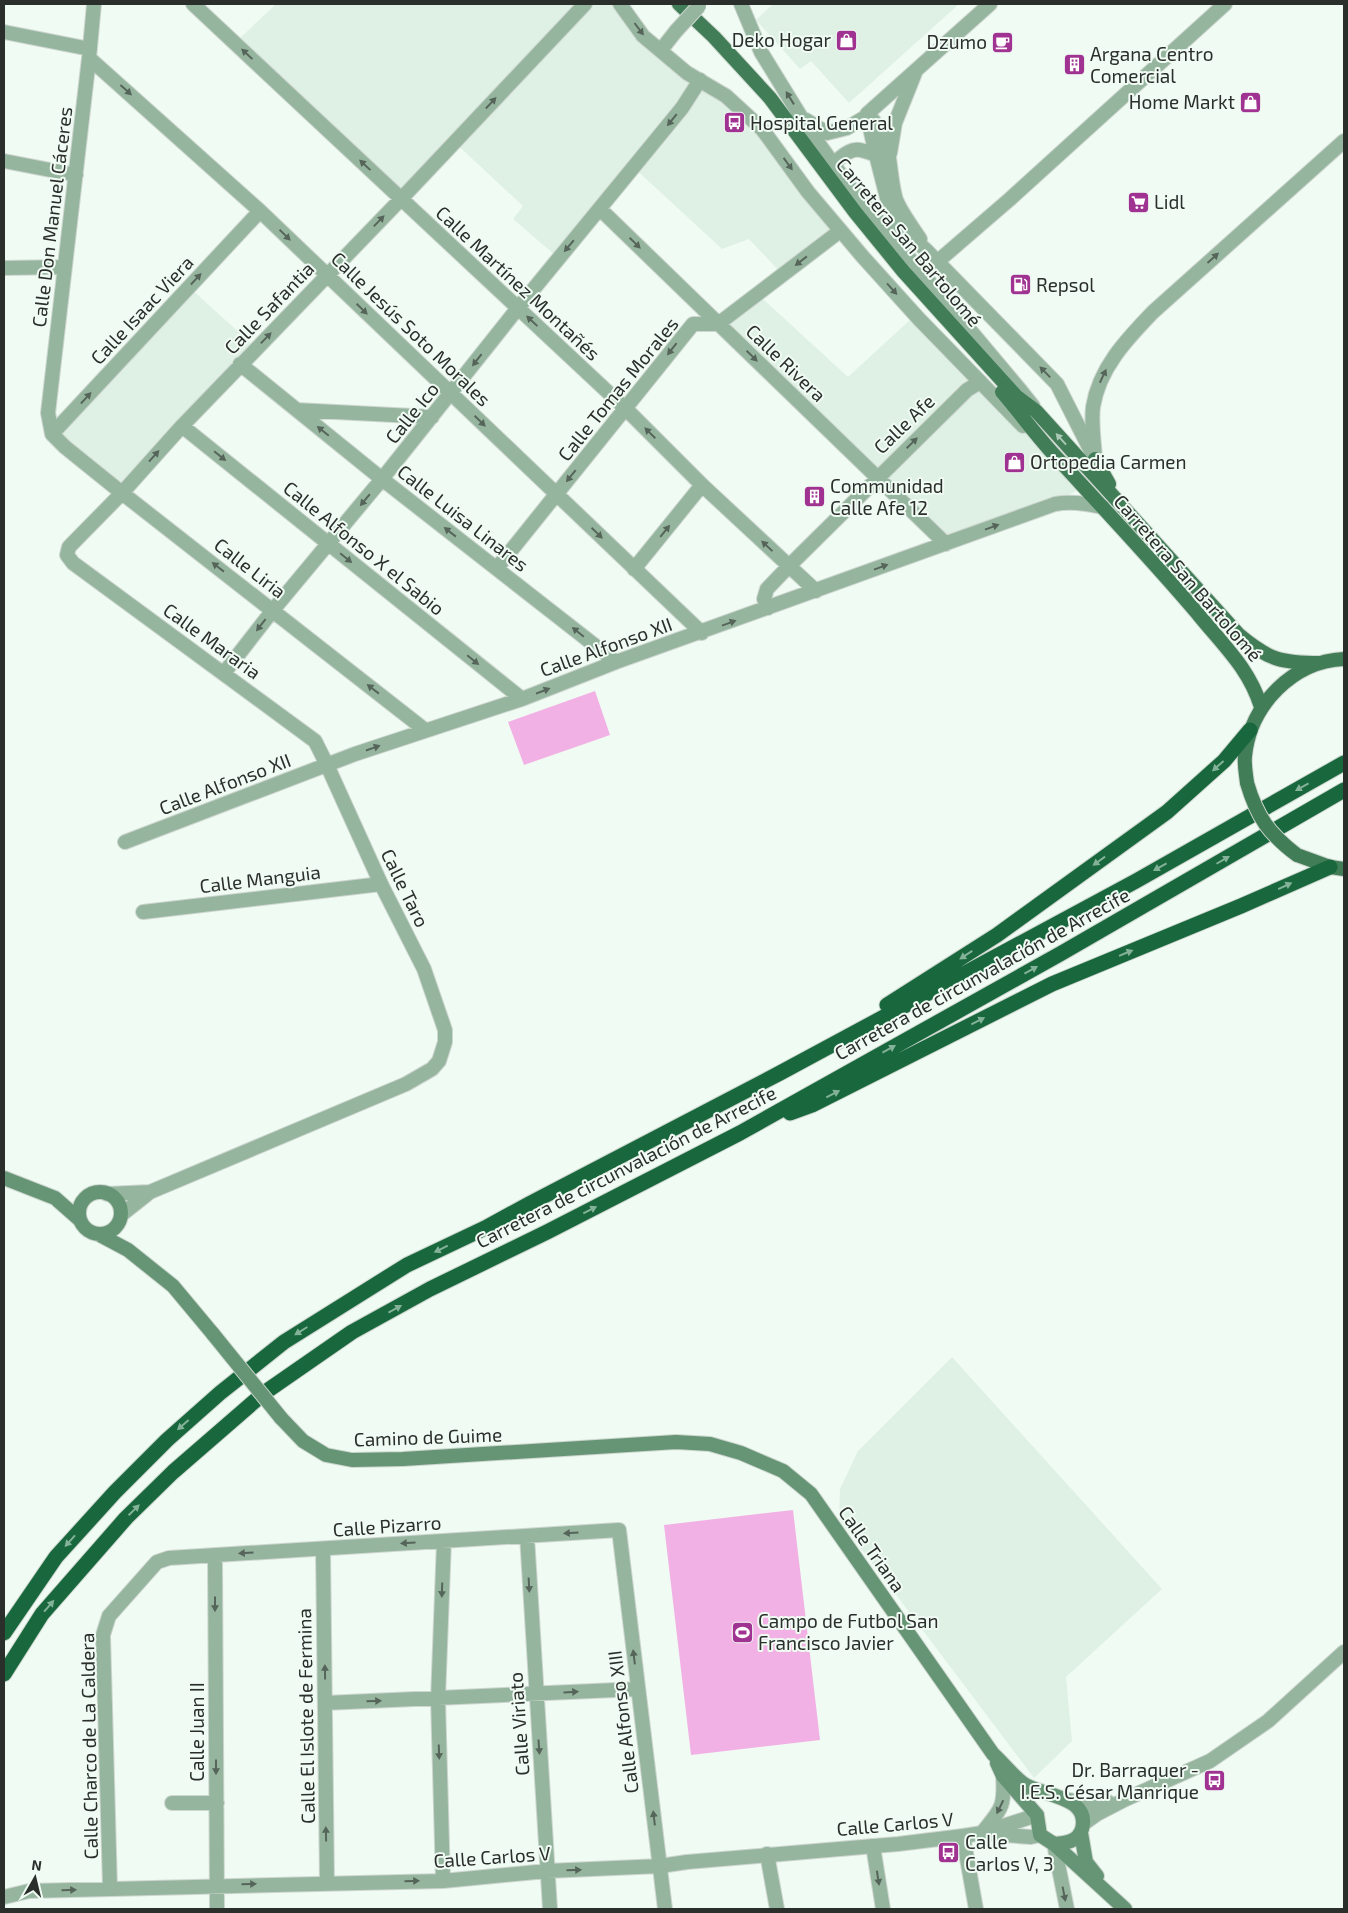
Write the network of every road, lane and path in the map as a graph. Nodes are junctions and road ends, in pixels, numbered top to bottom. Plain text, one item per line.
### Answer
1 (94, 4) edge
2 (193, 4) edge
3 (585, 4) edge
4 (620, 4) edge
5 (668, 4) edge
6 (679, 4) edge
7 (741, 4) edge
8 (990, 4) edge
9 (1225, 4) edge
10 (700, 5) edge
11 (4, 32) edge
12 (661, 50) junction
13 (90, 53) junction
14 (916, 70) junction
15 (700, 80) junction
16 (802, 117) junction
17 (864, 117) junction
18 (1344, 141) edge
19 (883, 155) junction
20 (840, 158) junction
21 (4, 161) edge
22 (840, 174) junction
23 (76, 175) junction
24 (401, 199) junction
25 (600, 209) junction
26 (260, 211) junction
27 (840, 230) junction
28 (937, 262) junction
29 (64, 267) junction
30 (4, 268) edge
31 (326, 275) junction
32 (518, 308) junction
33 (718, 324) junction
34 (240, 364) junction
35 (980, 382) junction
36 (452, 394) junction
37 (626, 408) junction
38 (297, 410) junction
39 (1036, 411) junction
40 (432, 417) junction
41 (182, 426) junction
42 (52, 434) junction
43 (1056, 458) junction
44 (1095, 459) junction
45 (877, 476) junction
46 (382, 479) junction
47 (702, 485) junction
48 (122, 492) junction
49 (557, 495) junction
50 (1100, 504) junction
51 (1123, 509) junction
52 (328, 544) junction
53 (946, 544) junction
54 (67, 555) joint
55 (789, 566) junction
56 (497, 568) junction
57 (634, 569) junction
58 (816, 591) junction
59 (768, 608) junction
60 (273, 610) junction
61 (702, 633) junction
62 (1344, 658) edge
63 (616, 662) junction
64 (1320, 663) junction
65 (224, 673) junction
66 (522, 699) junction
67 (1261, 707) junction
68 (426, 730) junction
69 (1250, 730) junction
70 (1344, 763) edge
71 (327, 765) junction
72 (1344, 790) edge
73 (125, 842) dead end
74 (1337, 868) edge
75 (381, 884) junction
76 (143, 912) dead end
77 (780, 1073) junction
78 (740, 1133) junction
79 (4, 1178) edge
80 (150, 1192) junction
81 (107, 1194) junction
82 (88, 1195) junction
83 (55, 1198) junction
84 (120, 1217) junction
85 (80, 1220) junction
86 (98, 1234) junction
87 (128, 1250) junction
88 (782, 1471) joint
89 (619, 1530) joint
90 (526, 1536) junction
91 (444, 1541) junction
92 (323, 1549) junction
93 (215, 1555) junction
94 (157, 1562) joint
95 (4, 1633) edge
96 (1344, 1652) edge
97 (4, 1674) edge
98 (638, 1689) junction
99 (535, 1694) junction
100 (438, 1699) junction
101 (325, 1703) junction
102 (993, 1754) junction
103 (1003, 1776) junction
104 (1065, 1799) junction
105 (1126, 1799) junction
106 (217, 1802) junction
107 (172, 1803) dead end
108 (1037, 1815) junction
109 (1082, 1829) junction
110 (982, 1833) junction
111 (1040, 1835) junction
112 (963, 1836) junction
113 (1054, 1844) junction
114 (873, 1846) junction
115 (767, 1854) junction
116 (660, 1866) junction
117 (547, 1871) junction
118 (443, 1881) junction
119 (327, 1883) junction
120 (217, 1885) junction
121 (110, 1888) junction
122 (4, 1897) edge
123 (1122, 1906) edge
124 (217, 1909) edge
125 (550, 1909) edge
126 (665, 1909) edge
127 (777, 1909) edge
128 (883, 1909) edge
129 (976, 1909) edge
130 (1067, 1909) edge

1 - 13 street, Calle Don Manuel Cáceres
24 -> 2 street, Calle Martínez Montañés
24 -> 3 street, Calle Safantia
4 -> 12 street, Carretera San Bartolomé
5 - 43 main road, Carretera San Bartolomé
6 - 39 main road, Carretera San Bartolomé
16 -> 7 street, Carretera San Bartolomé
8 - 14 street
9 - 28 street
10 - 12 street, bridge
11 - 13 street
12 - 15 street, Carretera San Bartolomé
13 - 23 street, Calle Don Manuel Cáceres
13 -> 26 street, Calle Jesús Soto Morales
14 - 17 street
14 - 19 street
15 -> 25 street, Calle Ico
15 -> 27 street, Carretera San Bartolomé
16 - 17 street
16 - 22 street, Carretera San Bartolomé
17 - 19 street
17 - 20 street
44 -> 18 street
19 - 20 street
19 - 28 street
20 - 22 street
21 - 23 street
22 - 39 street, Carretera San Bartolomé
23 - 29 street, Calle Don Manuel Cáceres
31 -> 24 street, Calle Safantia
24 - 32 street, Calle Martínez Montañés
25 -> 32 street, Calle Ico
25 -> 33 street, Calle Rivera
26 -> 31 street, Calle Jesús Soto Morales
42 -> 26 street, Calle Isaac Viera
27 -> 33 street
27 -> 35 street, Carretera San Bartolomé
44 -> 28 street
29 - 30 street
29 - 42 street, Calle Don Manuel Cáceres
34 -> 31 street, Calle Safantia
31 -> 36 street, Calle Jesús Soto Morales
32 -> 36 street, Calle Ico
37 -> 32 street, Calle Martínez Montañés
33 -> 37 street, Calle Tomas Morales
33 -> 45 street, Calle Rivera
34 - 38 street, Calle Luisa Linares
34 - 41 street, Calle Safantia
35 - 43 street, Carretera San Bartolomé
45 -> 35 street, Calle Afe
36 - 40 street, Calle Ico
36 -> 49 street, Calle Jesús Soto Morales
47 -> 37 street, Calle Martínez Montañés
37 -> 49 street, Calle Tomas Morales
38 - 40 street
46 -> 38 street, Calle Luisa Linares
51 -> 39 main road, Carretera San Bartolomé
40 - 46 street, Calle Ico
48 -> 41 street, Calle Safantia
41 -> 52 street, Calle Alfonso X el Sabio
42 - 48 street, Calle Liria
43 - 50 main road, Carretera San Bartolomé
44 - 51 main road
45 - 53 street, Calle Rivera
45 - 55 street, Calle Afe
46 -> 52 street, Calle Ico
56 -> 46 street, Calle Luisa Linares
55 -> 47 street, Calle Martínez Montañés
57 -> 47 street
48 - 54 street, Calle Safantia
60 -> 48 street, Calle Liria
49 - 56 street, Calle Tomas Morales
49 -> 57 street, Calle Jesús Soto Morales
53 -> 50 street, Calle Alfonso XII
50 - 67 main road, Carretera San Bartolomé
51 - 64 main road, Carretera San Bartolomé
52 - 60 street, Calle Ico
52 -> 66 street, Calle Alfonso X el Sabio
58 -> 53 street, Calle Alfonso XII
54 - 65 street, Calle Mararia
55 - 58 street, Calle Martínez Montañés
55 - 59 street, Calle Afe
63 -> 56 street, Calle Luisa Linares
57 - 61 street, Calle Jesús Soto Morales
58 - 59 street, Calle Alfonso XII
61 -> 59 street, Calle Alfonso XII
60 -> 65 street, Calle Ico
68 -> 60 street, Calle Liria
61 - 63 street, Calle Alfonso XII
62 - 64 main road
66 -> 63 street, Calle Alfonso XII
64 - 67 main road
65 - 71 street, Calle Mararia
66 - 68 street, Calle Alfonso XII
67 - 69 main road
71 -> 68 street, Calle Alfonso XII
69 - 74 main road, bridge
69 -> 77 highway
70 -> 77 highway, Carretera de circunvalación de Arrecife
71 - 73 street, Calle Alfonso XII
71 - 75 street, Calle Taro
78 -> 72 highway, Carretera de circunvalación de Arrecife
78 -> 74 highway
75 - 76 street, Calle Manguia
75 - 80 street, Calle Taro
77 -> 95 highway, Carretera de circunvalación de Arrecife
97 -> 78 highway, Carretera de circunvalación de Arrecife
79 - 83 main road
80 - 81 street
80 - 84 street
81 - 82 main road
81 - 84 main road
82 - 83 main road
82 - 85 main road
83 - 85 main road
84 - 86 main road
84 - 87 main road
85 - 86 main road
86 - 87 main road, Camino de Guime
87 - 88 main road, Camino de Guime, bridge
88 - 102 main road, Calle Triana
89 -> 90 street, Calle Pizarro
98 -> 89 street, Calle Alfonso XIII
90 - 91 street, Calle Pizarro
90 -> 99 street, Calle Viriato
91 -> 92 street, Calle Pizarro
91 -> 100 street
92 -> 93 street, Calle Pizarro
101 -> 92 street, Calle El Islote de Fermina
93 - 94 street, Calle Pizarro
93 -> 106 street, Calle Juan II
94 - 121 street, Calle Charco de La Caldera
96 - 105 street
99 -> 98 street
116 -> 98 street, Calle Alfonso XIII
99 - 100 street
99 -> 117 street, Calle Viriato
101 -> 100 street
100 -> 118 street
119 -> 101 street, Calle El Islote de Fermina
102 - 103 main road
102 - 104 main road
103 - 108 main road
103 -> 110 street
104 - 105 street
104 - 108 main road
104 - 109 main road
105 - 109 street
106 - 107 street
106 - 120 street, Calle Juan II
108 - 110 street, Calle Carlos V
108 - 111 main road
109 - 113 main road
109 - 123 main road
110 - 111 street, Calle Carlos V
110 - 112 street, Calle Carlos V
111 - 113 main road
112 - 114 street, Calle Carlos V
112 - 129 street
113 - 123 main road
113 -> 130 street
114 - 115 street, Calle Carlos V
114 -> 128 street
115 - 116 street, Calle Carlos V
115 - 127 street
117 -> 116 street, Calle Carlos V
116 - 126 street, Calle Alfonso XIII
117 - 118 street, Calle Carlos V
117 - 125 street, Calle Viriato
119 -> 118 street, Calle Carlos V
120 -> 119 street, Calle Carlos V
120 - 121 street, Calle Carlos V
120 - 124 street, Calle Juan II
122 -> 121 street, Calle Carlos V

